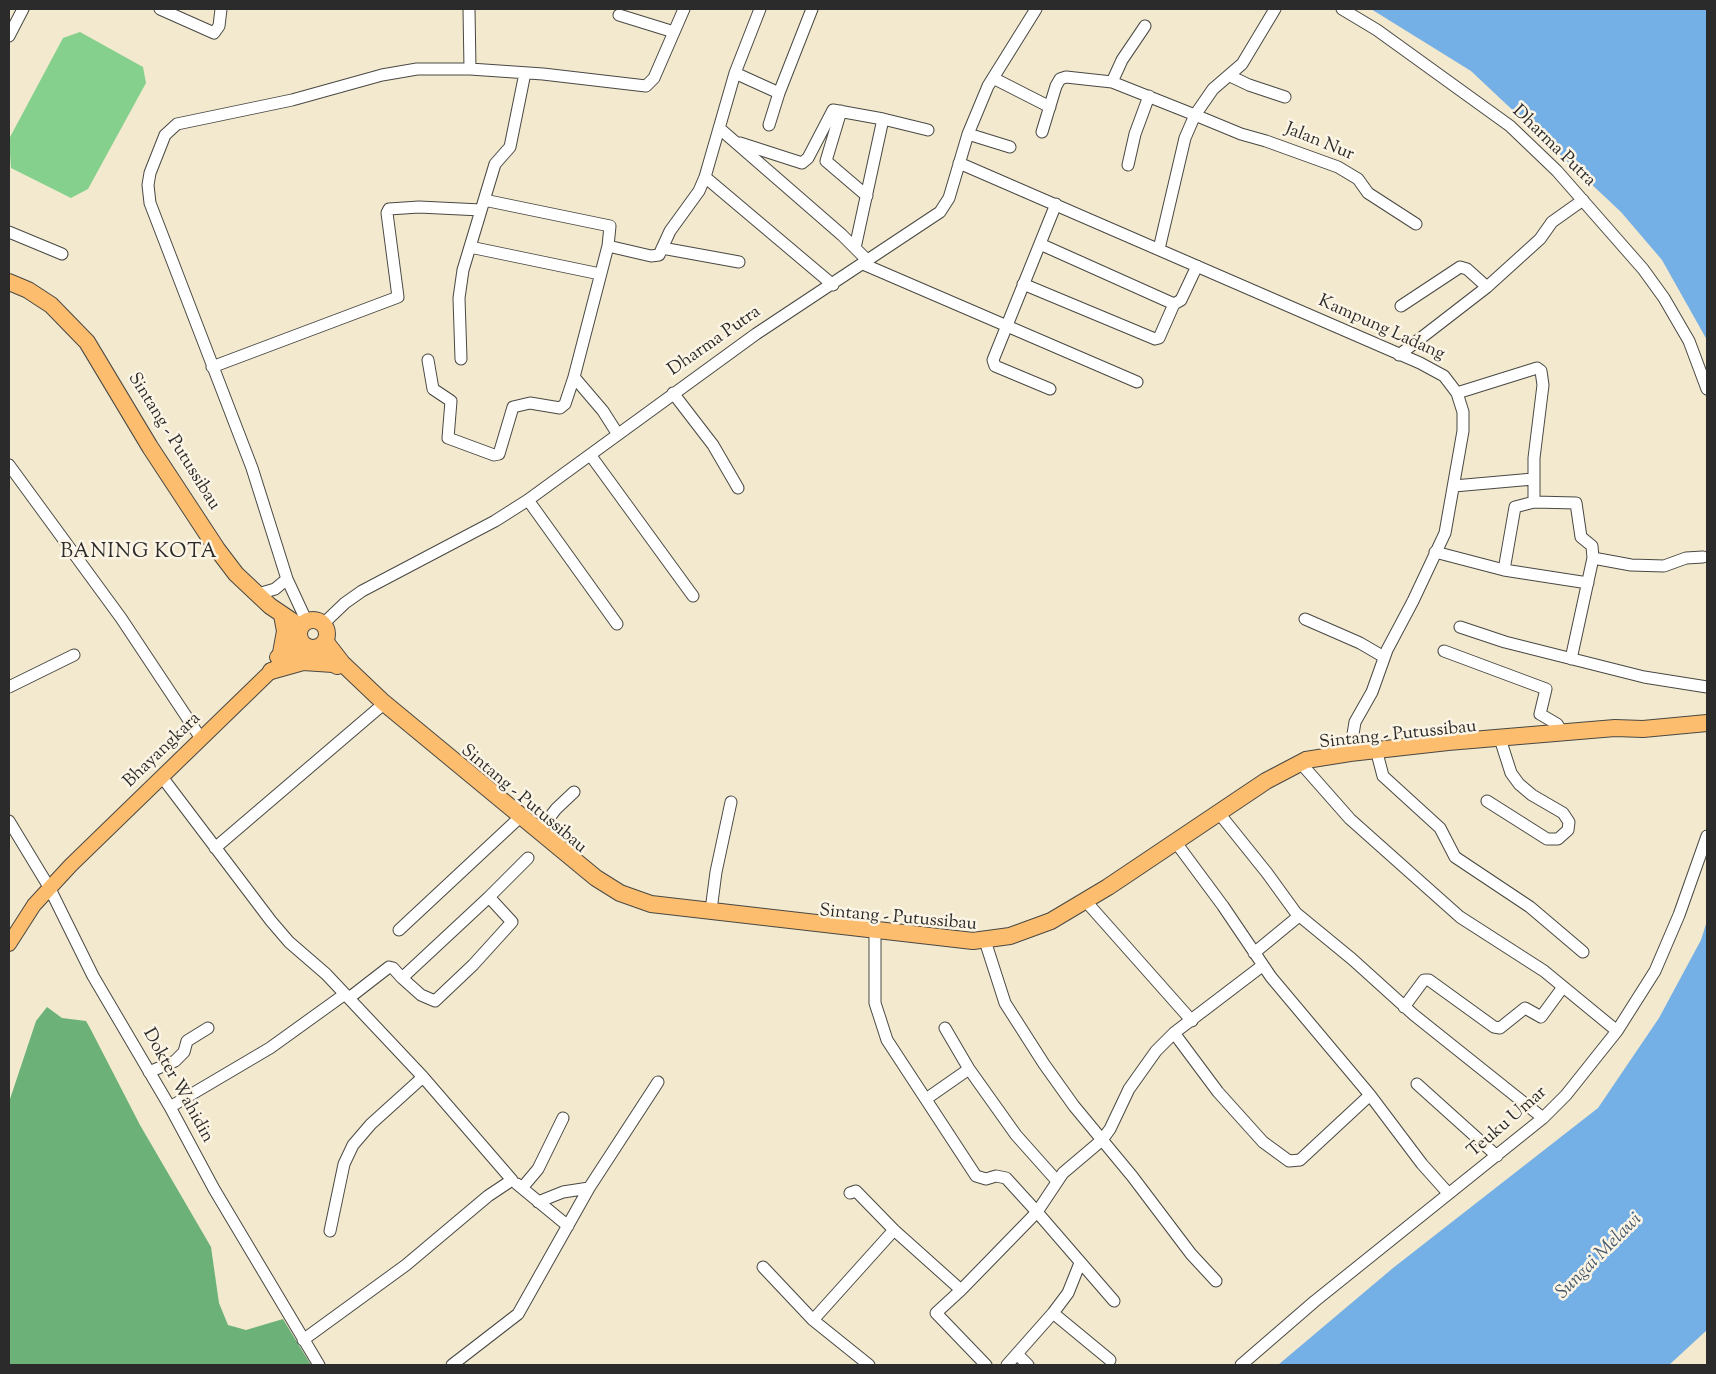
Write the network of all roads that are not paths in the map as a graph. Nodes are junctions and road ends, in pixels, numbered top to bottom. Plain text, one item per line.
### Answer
1 (23, 9) edge
2 (160, 9) edge
3 (221, 9) edge
4 (469, 9) edge
5 (684, 9) edge
6 (760, 9) edge
7 (812, 9) edge
8 (1036, 9) edge
9 (1275, 9) edge
10 (1342, 9) edge
11 (619, 15) dead end
12 (1145, 26) dead end
13 (674, 32) junction
14 (9, 36) edge
15 (470, 69) junction
16 (525, 73) junction
17 (735, 73) junction
18 (1230, 76) junction
19 (993, 78) junction
20 (1112, 82) junction
21 (779, 93) junction
22 (1149, 96) junction
23 (1285, 97) dead end
24 (1050, 107) junction
25 (841, 111) junction
26 (1195, 115) junction
27 (883, 119) junction
28 (769, 124) dead end
29 (720, 128) junction
30 (928, 130) dead end
31 (1042, 132) dead end
32 (968, 134) junction
33 (736, 142) junction
34 (1010, 147) dead end
35 (959, 163) junction
36 (1128, 164) dead end
37 (705, 177) junction
38 (868, 196) junction
39 (1583, 200) junction
40 (1056, 204) junction
41 (483, 205) junction
42 (1416, 224) dead end
43 (9, 232) edge
44 (1040, 244) junction
45 (608, 246) junction
46 (470, 247) junction
47 (662, 248) junction
48 (855, 248) junction
49 (1159, 249) junction
50 (62, 254) dead end
51 (739, 262) dead end
52 (865, 262) junction
53 (1197, 266) junction
54 (600, 274) junction
55 (9, 282) edge
56 (833, 284) junction
57 (1023, 284) junction
58 (1487, 287) junction
59 (1174, 304) junction
60 (1401, 306) dead end
61 (1008, 325) junction
62 (1399, 355) junction
63 (461, 359) dead end
64 (428, 360) dead end
65 (212, 367) junction
66 (574, 377) junction
67 (1137, 382) dead end
68 (1050, 389) dead end
69 (1707, 389) edge
70 (673, 393) junction
71 (1457, 393) junction
72 (617, 433) junction
73 (591, 456) junction
74 (9, 465) edge
75 (1533, 479) junction
76 (1454, 486) junction
77 (738, 488) dead end
78 (528, 500) junction
79 (1534, 502) junction
80 (1435, 552) junction
81 (1703, 557) dead end
82 (1594, 558) junction
83 (1504, 570) junction
84 (287, 579) junction
85 (1588, 583) junction
86 (258, 594) junction
87 (693, 596) dead end
88 (282, 615) junction
89 (1305, 619) dead end
90 (616, 624) dead end
91 (1460, 627) dead end
92 (310, 635) junction
93 (1444, 651) dead end
94 (281, 653) junction
95 (74, 655) dead end
96 (1384, 657) junction
97 (1571, 659) junction
98 (335, 665) junction
99 (271, 671) junction
100 (9, 687) edge
101 (1707, 687) edge
102 (380, 707) junction
103 (1707, 723) edge
104 (1643, 729) junction
105 (1562, 732) junction
106 (198, 734) junction
107 (1502, 745) junction
108 (1350, 752) junction
109 (1378, 756) junction
110 (1305, 768) junction
111 (162, 778) junction
112 (574, 792) dead end
113 (1487, 801) dead end
114 (731, 802) dead end
115 (1221, 816) junction
116 (517, 820) junction
117 (9, 821) edge
118 (540, 830) junction
119 (1707, 836) edge
120 (215, 848) junction
121 (1180, 848) junction
122 (528, 858) dead end
123 (48, 884) junction
124 (489, 897) junction
125 (1090, 906) junction
126 (711, 910) junction
127 (1299, 916) junction
128 (827, 928) junction
129 (9, 930) edge
130 (399, 930) dead end
131 (874, 937) junction
132 (9, 944) edge
133 (987, 947) junction
134 (1582, 952) dead end
135 (1254, 953) junction
136 (1262, 966) junction
137 (402, 978) junction
138 (1563, 987) junction
139 (347, 996) junction
140 (1404, 1007) junction
141 (1192, 1021) junction
142 (208, 1028) dead end
143 (946, 1028) dead end
144 (1618, 1031) junction
145 (1174, 1033) junction
146 (969, 1069) junction
147 (150, 1072) junction
148 (423, 1077) junction
149 (658, 1082) dead end
150 (1416, 1084) dead end
151 (1370, 1095) junction
152 (926, 1099) junction
153 (170, 1107) junction
154 (563, 1118) dead end
155 (1543, 1118) junction
156 (1102, 1140) junction
157 (1497, 1156) junction
158 (512, 1180) junction
159 (1057, 1181) junction
160 (522, 1188) junction
161 (589, 1188) junction
162 (850, 1193) dead end
163 (1448, 1193) junction
164 (538, 1202) junction
165 (1037, 1212) junction
166 (568, 1226) junction
167 (894, 1230) junction
168 (330, 1231) dead end
169 (1080, 1263) junction
170 (763, 1266) dead end
171 (1216, 1281) dead end
172 (961, 1290) junction
173 (1114, 1301) dead end
174 (1053, 1313) junction
175 (813, 1320) junction
176 (303, 1340) junction
177 (1017, 1354) junction
178 (1110, 1360) dead end
179 (319, 1365) edge
180 (452, 1365) edge
181 (869, 1365) edge
182 (986, 1365) edge
183 (1007, 1365) edge
184 (1028, 1365) edge
185 (1241, 1365) edge

1 - 14 street
2 - 3 street
4 - 15 street
5 - 13 street
6 - 17 street
7 - 21 street
8 - 19 street, Dharma Putra
9 - 18 street
10 - 39 street, Dharma Putra
11 - 13 street
12 - 20 street
13 - 16 street
15 - 16 street
15 - 65 street
16 - 41 street
17 - 21 street
17 - 29 street
18 - 23 street
18 - 26 street
19 - 24 street
19 - 32 street, Dharma Putra
20 - 22 street, Jalan Nur
20 - 24 street, Jalan Nur
21 - 28 street
22 - 26 street, Jalan Nur
22 - 36 street
24 - 31 street
25 - 27 street
25 - 33 street
25 - 38 street
26 - 42 street, Jalan Nur
26 - 49 street
27 - 30 street
27 - 38 street
29 - 33 street
29 - 37 street
32 - 34 street
32 - 35 street, Dharma Putra
33 - 48 street
35 - 40 street, Kampung Ladang
35 - 52 street, Dharma Putra
37 - 47 street
37 - 56 street
38 - 48 street
39 - 58 street
39 - 69 street, Dharma Putra
40 - 44 street
40 - 49 street, Kampung Ladang
41 - 45 street
41 - 46 street
41 - 65 street
43 - 50 street
44 - 57 street
44 - 59 street
45 - 47 street
45 - 54 street
46 - 54 street
46 - 63 street
47 - 51 street
48 - 52 street
49 - 53 street, Kampung Ladang
52 - 56 street, Dharma Putra
52 - 61 street
53 - 59 street
53 - 62 street, Kampung Ladang
54 - 66 street
55 - 86 highway, Sintang - Putussibau
56 - 70 street, Dharma Putra
57 - 59 street
57 - 61 street
58 - 60 street
58 - 62 street
61 - 67 street
61 - 68 street
62 - 71 street, Kampung Ladang
64 - 66 street
65 - 84 street
66 - 72 street
70 - 72 street, Dharma Putra
70 - 77 street
71 - 75 street
71 - 76 street, Kampung Ladang
72 - 73 street, Dharma Putra
73 - 78 street, Dharma Putra
73 - 87 street
74 - 106 street
75 - 76 street
75 - 79 street
76 - 80 street, Kampung Ladang
78 - 90 street
78 - 92 street, Dharma Putra
79 - 82 street
79 - 83 street
80 - 83 street
80 - 96 street, Kampung Ladang
81 - 82 street
82 - 85 street
83 - 85 street
84 - 86 street
84 - 92 street
85 - 97 street
86 - 88 highway, Sintang - Putussibau
88 - 92 highway, Sintang - Putussibau
88 - 94 highway
89 - 96 street
91 - 97 street
92 - 94 main road, Bhayangkara
92 - 98 highway, Sintang - Putussibau
92 - 99 main road, Bhayangkara
92 - 118 highway, Sintang - Putussibau
93 - 105 street
94 - 106 main road, Bhayangkara
95 - 100 street
96 - 108 street, Kampung Ladang
97 - 101 street
98 - 99 highway
98 - 102 highway, Sintang - Putussibau
99 - 111 main road, Bhayangkara
102 - 116 highway, Sintang - Putussibau
102 - 120 street
103 - 104 highway, Sintang - Putussibau
104 - 105 highway, Sintang - Putussibau
104 - 107 highway, Sintang - Putussibau
105 - 108 highway, Sintang - Putussibau
106 - 123 main road, Bhayangkara
107 - 109 highway, Sintang - Putussibau
107 - 113 street
108 - 115 highway, Sintang - Putussibau
109 - 110 highway, Sintang - Putussibau
109 - 134 street
110 - 115 highway, Sintang - Putussibau
110 - 138 street
111 - 120 street
111 - 123 main road, Bhayangkara
112 - 118 street
114 - 126 street
115 - 121 highway, Sintang - Putussibau
115 - 127 street
115 - 128 highway, Sintang - Putussibau
116 - 128 highway, Sintang - Putussibau
116 - 130 street
117 - 123 street, Dokter Wahidin
118 - 126 highway, Sintang - Putussibau
119 - 144 street, Teuku Umar
120 - 139 street
121 - 125 highway, Sintang - Putussibau
121 - 135 street
122 - 124 street
123 - 129 main road
123 - 132 main road
123 - 147 street, Dokter Wahidin
124 - 137 street
124 - 137 street
125 - 133 highway, Sintang - Putussibau
125 - 141 street
126 - 128 highway, Sintang - Putussibau
127 - 135 street
127 - 140 street
128 - 131 highway, Sintang - Putussibau
131 - 133 highway, Sintang - Putussibau
131 - 152 street
133 - 156 street
135 - 136 street
136 - 141 street
136 - 151 street
137 - 139 street
138 - 140 street
138 - 144 street
139 - 148 street
139 - 153 street
140 - 155 street
141 - 145 street
142 - 147 street
143 - 146 street
144 - 155 street, Teuku Umar
145 - 151 street
145 - 156 street
146 - 152 street
146 - 159 street
147 - 153 street, Dokter Wahidin
148 - 158 street
148 - 168 street
149 - 161 street
150 - 157 street
151 - 163 street
152 - 165 street
153 - 176 street, Dokter Wahidin
154 - 160 street
155 - 157 street, Teuku Umar
156 - 159 street
156 - 171 street
157 - 163 street, Teuku Umar
158 - 160 street
158 - 176 street
159 - 165 street
160 - 164 street
161 - 164 street
161 - 166 street
162 - 167 street
163 - 185 street, Teuku Umar
164 - 166 street
165 - 169 street
165 - 172 street
166 - 180 street
167 - 172 street
167 - 175 street
169 - 173 street
169 - 174 street
170 - 175 street
172 - 182 street
174 - 177 street
174 - 178 street
175 - 181 street
176 - 179 street, Dokter Wahidin
177 - 183 street
177 - 184 street

